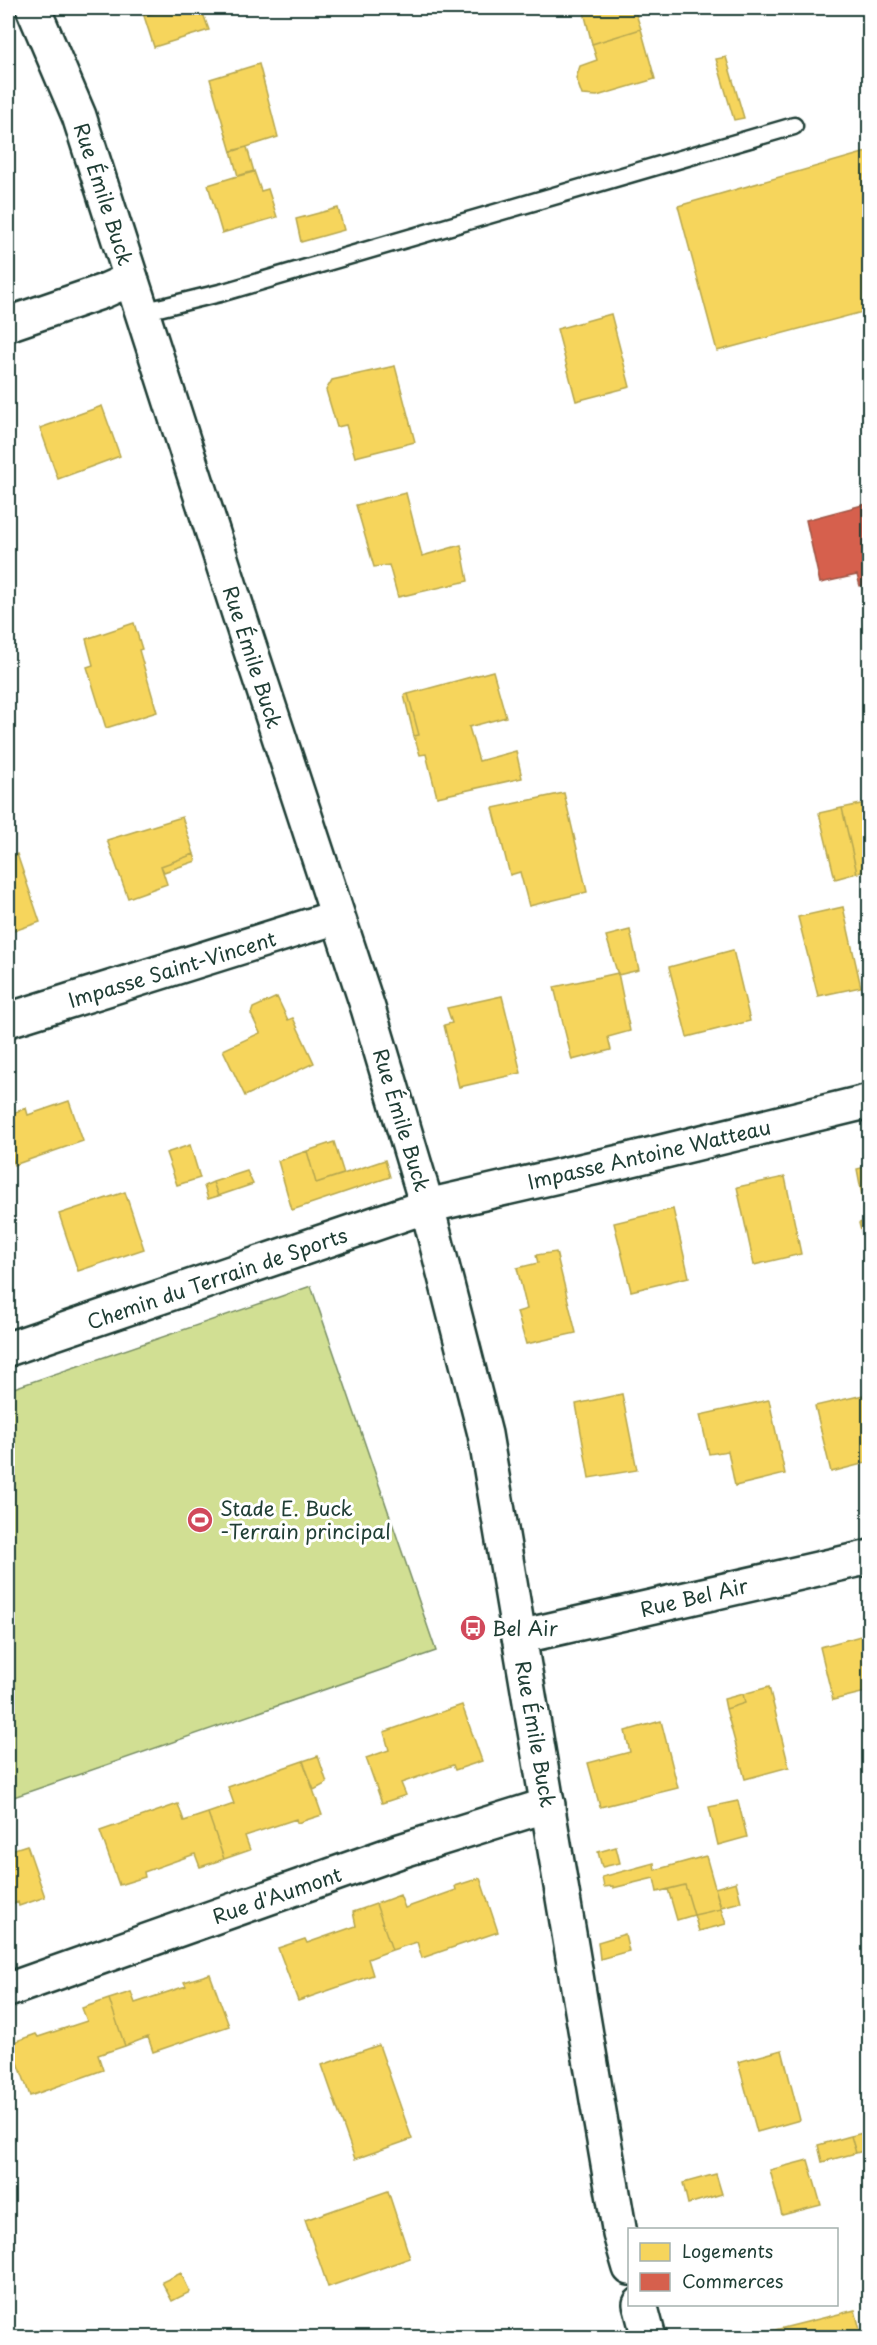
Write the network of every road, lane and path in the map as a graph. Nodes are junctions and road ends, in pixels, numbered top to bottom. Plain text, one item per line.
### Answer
1 (33, 8) edge
2 (794, 126) dead end
3 (131, 279) junction
4 (142, 312) junction
5 (8, 324) edge
6 (337, 917) junction
7 (8, 1020) edge
8 (870, 1101) edge
9 (427, 1206) junction
10 (8, 1349) edge
11 (870, 1557) edge
12 (519, 1637) junction
13 (548, 1805) junction
14 (8, 1990) edge
15 (628, 2260) edge
16 (641, 2306) edge
17 (649, 2337) edge

1 - 3 street, Rue Émile Buck
2 - 4 lane
3 - 4 street, Rue Émile Buck
3 - 5 street
4 - 6 street, Rue Émile Buck
6 - 7 street, Impasse Saint-Vincent
6 - 9 street, Rue Émile Buck
8 - 9 street, Impasse Antoine Watteau
9 - 10 street, Chemin du Terrain de Sports
9 - 12 street, Rue Émile Buck
11 - 12 street, Rue Bel Air
12 - 13 street, Rue Émile Buck
13 - 14 street, Rue d'Aumont
13 - 15 street, Rue Émile Buck
16 - 17 street

